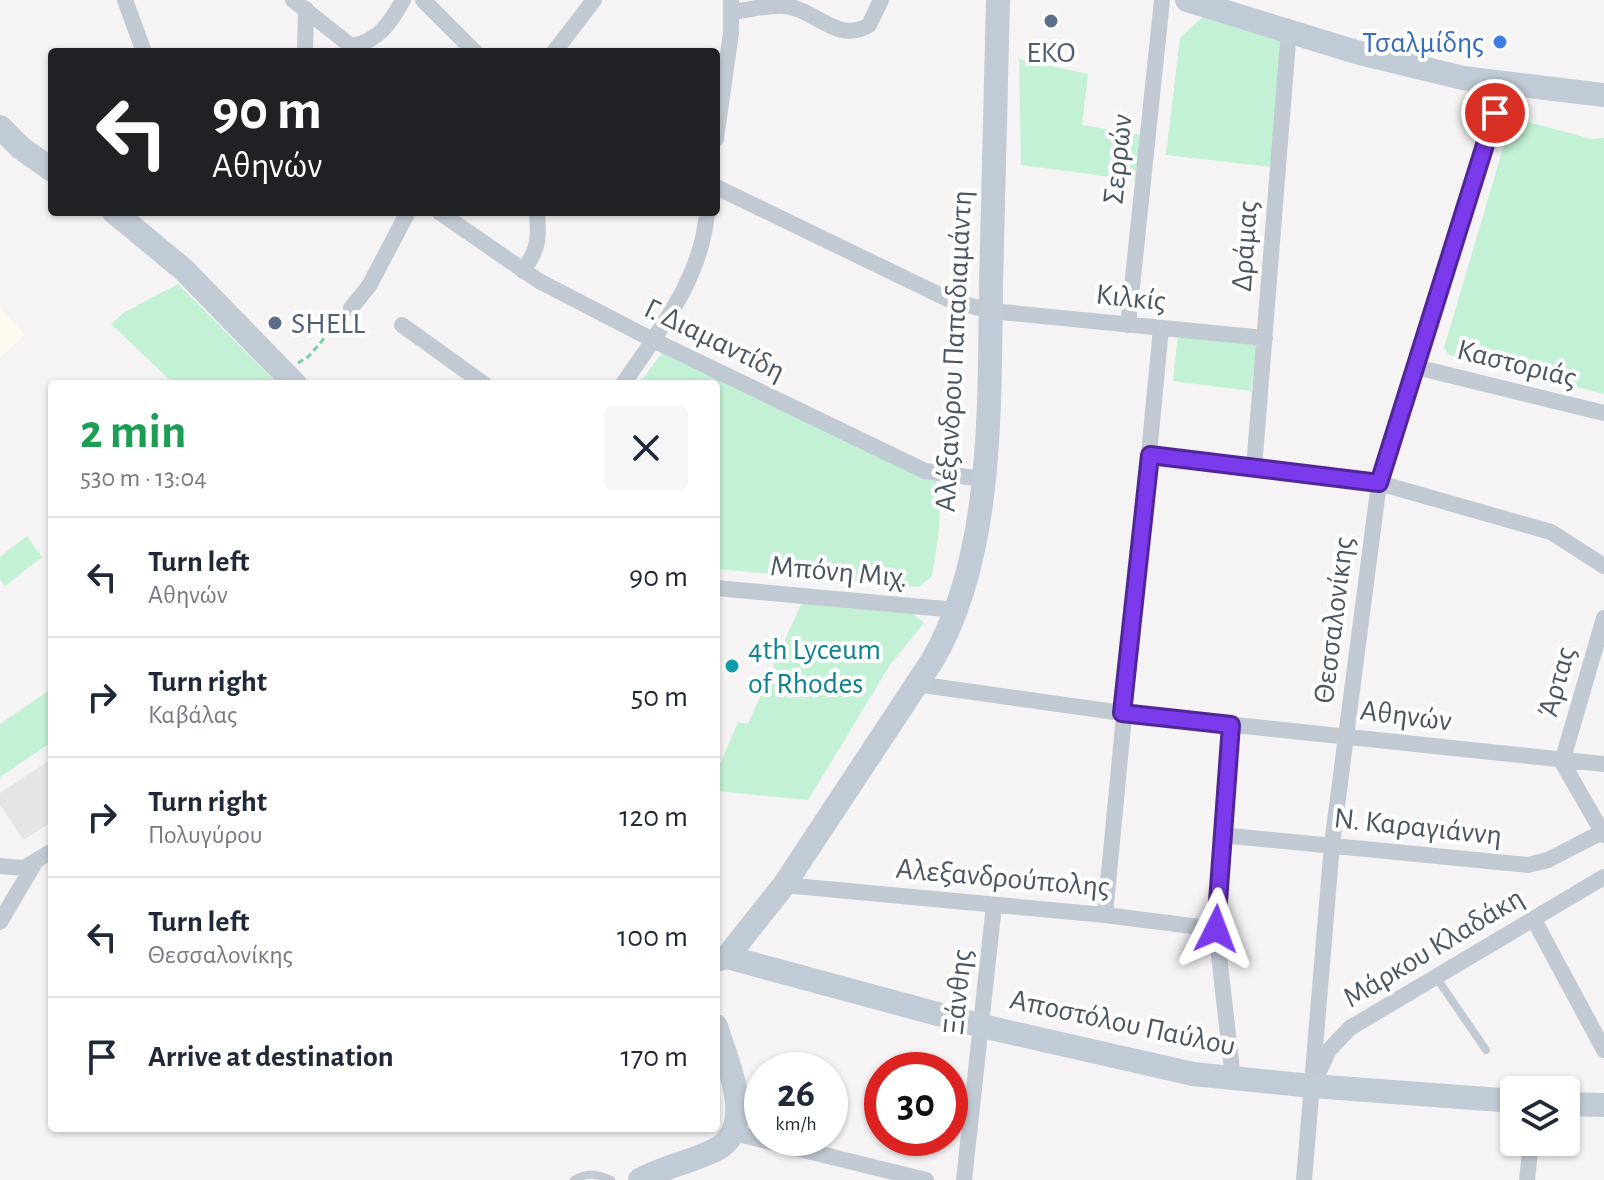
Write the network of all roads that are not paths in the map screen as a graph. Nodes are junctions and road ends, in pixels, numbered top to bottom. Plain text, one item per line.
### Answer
1 (125, 0) edge
2 (403, 0) edge
3 (423, 0) edge
4 (594, 0) edge
5 (881, 0) edge
6 (1162, 0) edge
7 (1187, 0) edge
8 (300, 4) edge
9 (732, 6) edge
10 (1002, 6) edge
11 (1289, 29) junction
12 (143, 48) edge
13 (305, 48) edge
14 (471, 48) edge
15 (557, 48) edge
16 (1504, 84) junction
17 (1604, 95) edge
18 (720, 106) edge
19 (0, 127) edge
20 (48, 161) edge
21 (720, 189) edge
22 (119, 216) edge
23 (406, 216) edge
24 (445, 216) edge
25 (537, 216) edge
26 (706, 216) edge
27 (523, 271) junction
28 (351, 308) road end
29 (991, 311) junction
30 (402, 325) dead end
31 (1128, 325) junction
32 (1161, 328) junction
33 (1265, 338) junction
34 (653, 340) junction
35 (1416, 367) junction
36 (289, 378) edge
37 (478, 380) edge
38 (626, 380) edge
39 (1604, 413) edge
40 (1150, 455) junction
41 (1254, 468) junction
42 (982, 479) junction
43 (1379, 483) junction
44 (1604, 566) edge
45 (720, 588) edge
46 (956, 610) junction
47 (1604, 618) edge
48 (916, 684) junction
49 (1122, 713) junction
50 (1231, 725) junction
51 (1346, 736) junction
52 (1562, 762) junction
53 (1604, 764) edge
54 (1603, 833) edge
55 (1221, 835) junction
56 (1332, 844) junction
57 (48, 854) edge
58 (36, 861) junction
59 (0, 866) edge
60 (1604, 877) edge
61 (784, 885) junction
62 (994, 905) junction
63 (1105, 915) junction
64 (1534, 920) junction
65 (0, 922) edge
66 (1216, 929) junction
67 (722, 958) edge
68 (1435, 977) junction
69 (982, 1026) junction
70 (720, 1040) edge
71 (1486, 1050) dead end
72 (1604, 1050) edge
73 (1233, 1079) junction
74 (1312, 1086) junction
75 (1500, 1100) edge
76 (1580, 1104) edge
77 (1604, 1105) edge
78 (734, 1133) junction
79 (1530, 1156) edge
80 (574, 1180) edge
81 (611, 1180) edge
82 (640, 1180) edge
83 (926, 1180) edge
84 (964, 1180) edge
85 (1304, 1180) edge
86 (1527, 1180) edge

1 - 12 street
2 - 8 street
3 - 14 street
4 - 15 street
5 - 9 street
6 - 31 street, Σερρών
7 - 11 street
8 - 13 street
9 - 18 street
10 - 29 street, Αλέξανδρου Παπαδιαμάντη
11 - 16 street
11 - 33 street, Δράμας
16 - 17 street
16 - 35 street, Θεσσαλονίκης
19 - 20 street
21 - 29 street, Κιλκίς
22 - 36 street
23 - 28 street
24 - 27 street, Γ. Διαμαντίδη
25 - 27 street
26 - 34 street
27 - 34 street, Γ. Διαμαντίδη
29 - 31 street, Κιλκίς
29 - 42 street, Αλέξανδρου Παπαδιαμάντη
30 - 37 street
31 - 32 street, Κιλκίς
32 - 33 street, Κιλκίς
32 - 40 street
33 - 41 street, Δράμας
34 - 38 street
34 - 42 street, Γ. Διαμαντίδη
35 - 39 street, Καστοριάς
35 - 43 street, Θεσσαλονίκης
40 - 41 street
40 - 49 street
41 - 43 street
42 - 46 street, Αλέξανδρου Παπαδιαμάντη
43 - 44 street
43 - 51 street, Θεσσαλονίκης
45 - 46 street, Μπόνη Μιχ.
46 - 48 street, Αλέξανδρου Παπαδιαμάντη
47 - 52 street, Άρτας
48 - 49 street, Αθηνών
48 - 61 street, Αλέξανδρου Παπαδιαμάντη
49 - 50 street, Αθηνών
49 - 63 street
50 - 51 street, Αθηνών
50 - 55 street
51 - 52 street, Αθηνών
51 - 56 street, Θεσσαλονίκης
52 - 53 street, Αθηνών
52 - 54 street
54 - 56 street, Ν. Καραγιάννη
55 - 56 street, Ν. Καραγιάννη
55 - 66 street
56 - 74 street, Θεσσαλονίκης
57 - 58 street
58 - 59 street
58 - 65 street
60 - 64 street, Μάρκου Κλαδάκη
61 - 62 street, Αλεξανδρούπολης
61 - 67 street, Αλέξανδρου Παπαδιαμάντη
62 - 63 street, Αλεξανδρούπολης
62 - 69 street, Ξάνθης
63 - 66 street, Αλεξανδρούπολης
64 - 68 street, Μάρκου Κλαδάκη
64 - 72 street
66 - 73 street
67 - 69 street, Αποστόλου Παύλου
68 - 71 lane
68 - 74 street, Μάρκου Κλαδάκη
69 - 73 street, Αποστόλου Παύλου
69 - 84 street, Ξάνθης
70 - 78 street
73 - 74 street, Αποστόλου Παύλου
74 - 75 street, Αποστόλου Παύλου
74 - 85 street, Θεσσαλονίκης
76 - 77 street
78 - 82 street
78 - 83 street
79 - 86 street
80 - 81 lane

